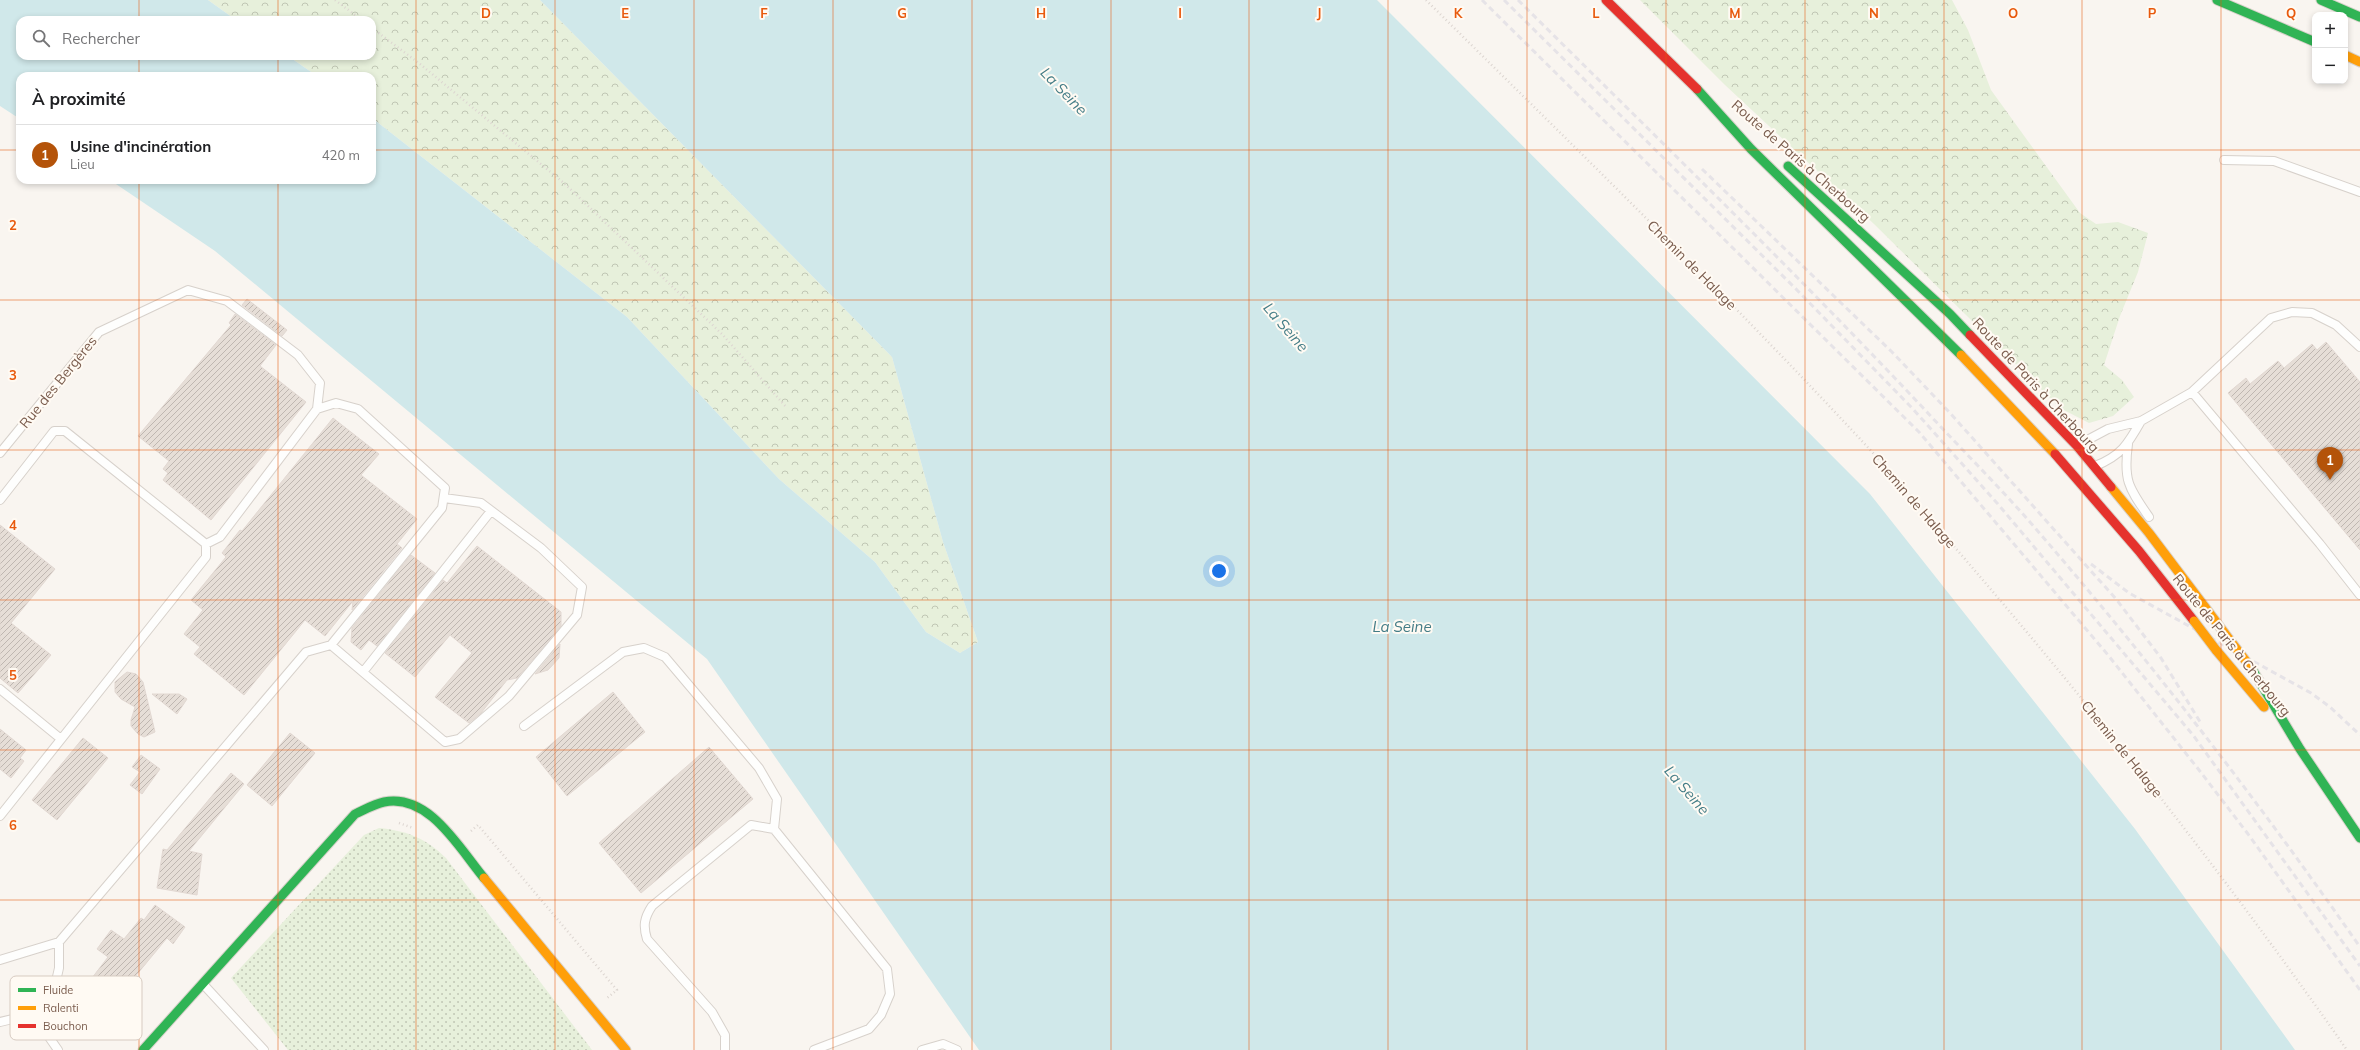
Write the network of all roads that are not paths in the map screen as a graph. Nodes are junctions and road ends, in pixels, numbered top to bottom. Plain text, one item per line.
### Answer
1 (1606, 0) edge
2 (2217, 0) edge
3 (2321, 0) edge
4 (2360, 17) edge
5 (2312, 41) edge
6 (2348, 56) edge
7 (2360, 62) edge
8 (1697, 89) junction
9 (1757, 140) dead end
10 (1780, 160) dead end
11 (2224, 160) dead end
12 (2360, 192) edge
13 (2360, 347) edge
14 (2192, 392) junction
15 (317, 409) junction
16 (2141, 421) junction
17 (2128, 444) junction
18 (2077, 446) junction
19 (0, 453) edge
20 (2094, 466) junction
21 (2069, 472) junction
22 (444, 498) junction
23 (0, 500) edge
24 (491, 511) junction
25 (206, 544) junction
26 (2360, 595) edge
27 (2221, 628) junction
28 (331, 645) junction
29 (363, 672) junction
30 (0, 689) edge
31 (524, 726) dead end
32 (61, 739) junction
33 (2300, 749) junction
34 (0, 816) edge
35 (774, 829) junction
36 (2360, 838) edge
37 (59, 942) junction
38 (0, 960) edge
39 (57, 976) edge
40 (202, 984) junction
41 (10, 1020) edge
42 (0, 1022) edge
43 (50, 1040) edge
44 (58, 1050) edge
45 (142, 1050) edge
46 (264, 1050) edge
47 (626, 1050) edge
48 (725, 1050) edge
49 (814, 1050) edge
50 (922, 1050) edge
51 (957, 1050) edge

1 - 8 main road, Route de Paris à Cherbourg
2 - 5 main road
3 - 4 main road
6 - 7 main road
8 - 9 main road, Route de Paris à Cherbourg
8 - 21 main road, Route de Paris à Cherbourg
10 - 18 main road, Route de Paris à Cherbourg
11 - 12 lane
13 - 14 lane
14 - 16 lane
14 - 26 lane
15 - 19 lane, Rue des Bergères
15 - 22 lane
15 - 25 lane
16 - 17 lane
16 - 18 lane
17 - 20 lane
17 - 27 lane
18 - 20 main road, Route de Paris à Cherbourg
18 - 21 lane
20 - 21 lane
20 - 27 main road, Route de Paris à Cherbourg
21 - 33 main road, Route de Paris à Cherbourg, bridge
22 - 24 lane
22 - 28 lane
23 - 25 lane
24 - 29 lane
24 - 29 lane
25 - 32 lane
27 - 33 main road, Route de Paris à Cherbourg, bridge
28 - 29 lane
28 - 37 lane
30 - 32 lane
31 - 35 lane
32 - 34 lane
33 - 36 main road, Route de Paris à Cherbourg
35 - 48 lane
35 - 49 lane
37 - 38 lane
37 - 39 lane
40 - 45 main road
40 - 46 lane
40 - 47 main road
41 - 42 lane
43 - 44 lane
50 - 51 lane

